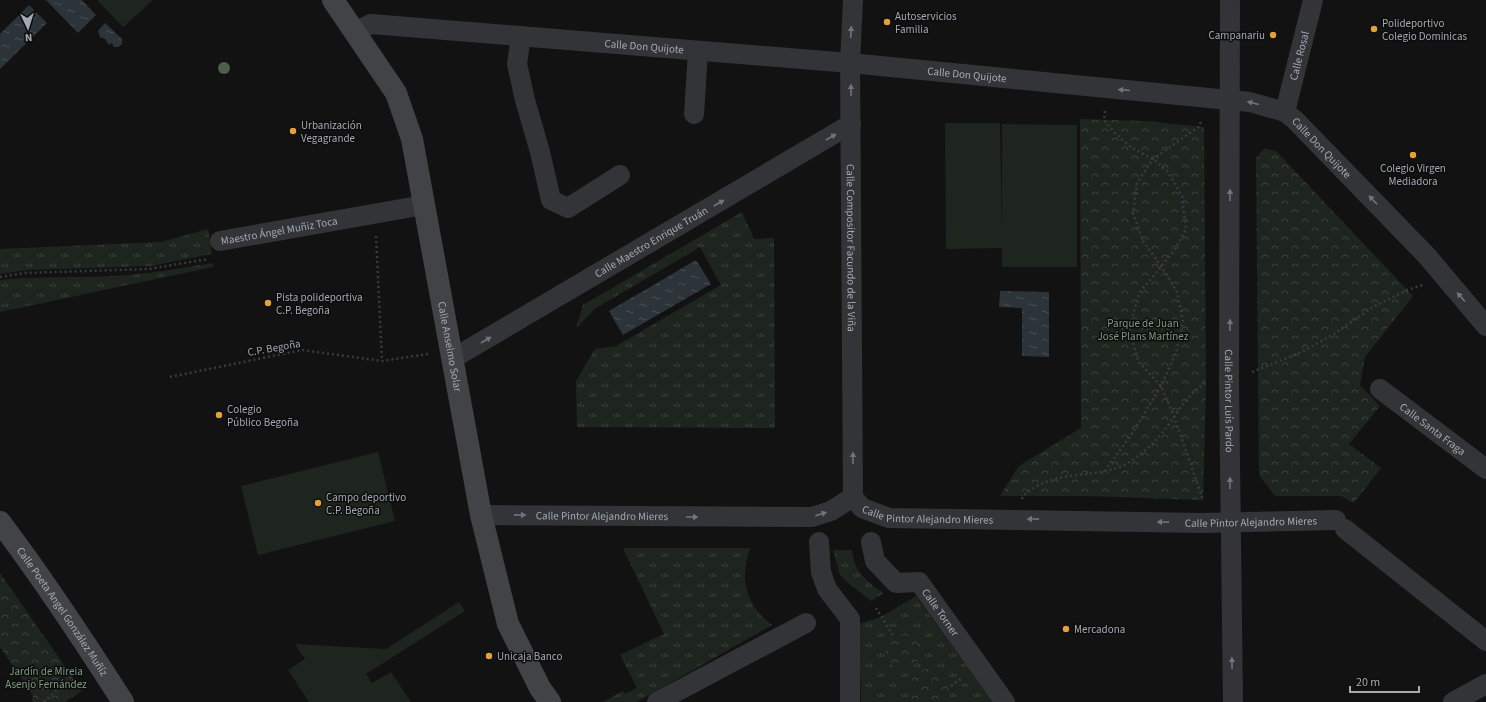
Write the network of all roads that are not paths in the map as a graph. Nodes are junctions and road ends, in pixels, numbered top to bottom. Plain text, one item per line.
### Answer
1 (333, 0) edge
2 (853, 0) edge
3 (1230, 0) edge
4 (1313, 0) edge
5 (356, 32) junction
6 (521, 36) junction
7 (698, 51) junction
8 (850, 63) junction
9 (1231, 100) junction
10 (1285, 112) junction
11 (694, 114) dead end
12 (851, 124) junction
13 (620, 175) dead end
14 (424, 205) junction
15 (220, 241) road end
16 (1486, 326) edge
17 (444, 356) junction
18 (1380, 389) dead end
19 (1486, 469) edge
20 (853, 497) junction
21 (481, 515) junction
22 (0, 522) edge
23 (1230, 522) junction
24 (819, 542) dead end
25 (871, 542) dead end
26 (806, 623) dead end
27 (1486, 641) edge
28 (1486, 684) edge
29 (123, 702) edge
30 (550, 702) edge
31 (656, 702) edge
32 (850, 702) edge
33 (1005, 702) edge
34 (1233, 702) edge
35 (1453, 702) edge

1 - 5 main road, Calle Anselmo Solar
8 -> 2 street, Calle Compositor Facundo de la Viña
3 - 9 street, Calle Pintor Luís Pardo
4 - 10 street, Calle Rosal
5 - 6 street, Calle Don Quijote
5 - 14 main road, Calle Anselmo Solar
6 - 7 street, Calle Don Quijote
6 - 13 street
7 - 8 street, Calle Don Quijote
7 - 11 street
9 -> 8 street, Calle Don Quijote
12 -> 8 street, Calle Compositor Facundo de la Viña
10 -> 9 street, Calle Don Quijote
23 -> 9 street, Calle Pintor Luís Pardo
16 -> 10 street, Calle Don Quijote
17 -> 12 street, Calle Maestro Enrique Truán
20 -> 12 street, Calle Compositor Facundo de la Viña
14 - 15 street, Maestro Ángel Muñiz Toca
14 - 17 main road, Calle Anselmo Solar
17 - 21 main road, Calle Anselmo Solar
18 - 19 street, Calle Santa Fraga
21 -> 20 street, Calle Pintor Alejandro Mieres
23 -> 20 street, Calle Pintor Alejandro Mieres
21 - 30 main road, Calle Anselmo Solar
22 - 29 main road, Calle Poeta Angel González Muñíz
23 - 27 street, Calle Pintor Alejandro Mieres
34 -> 23 street, Calle Pintor Luís Pardo
24 - 32 street
25 - 33 street, Calle Torner
26 - 31 street
28 - 35 street

